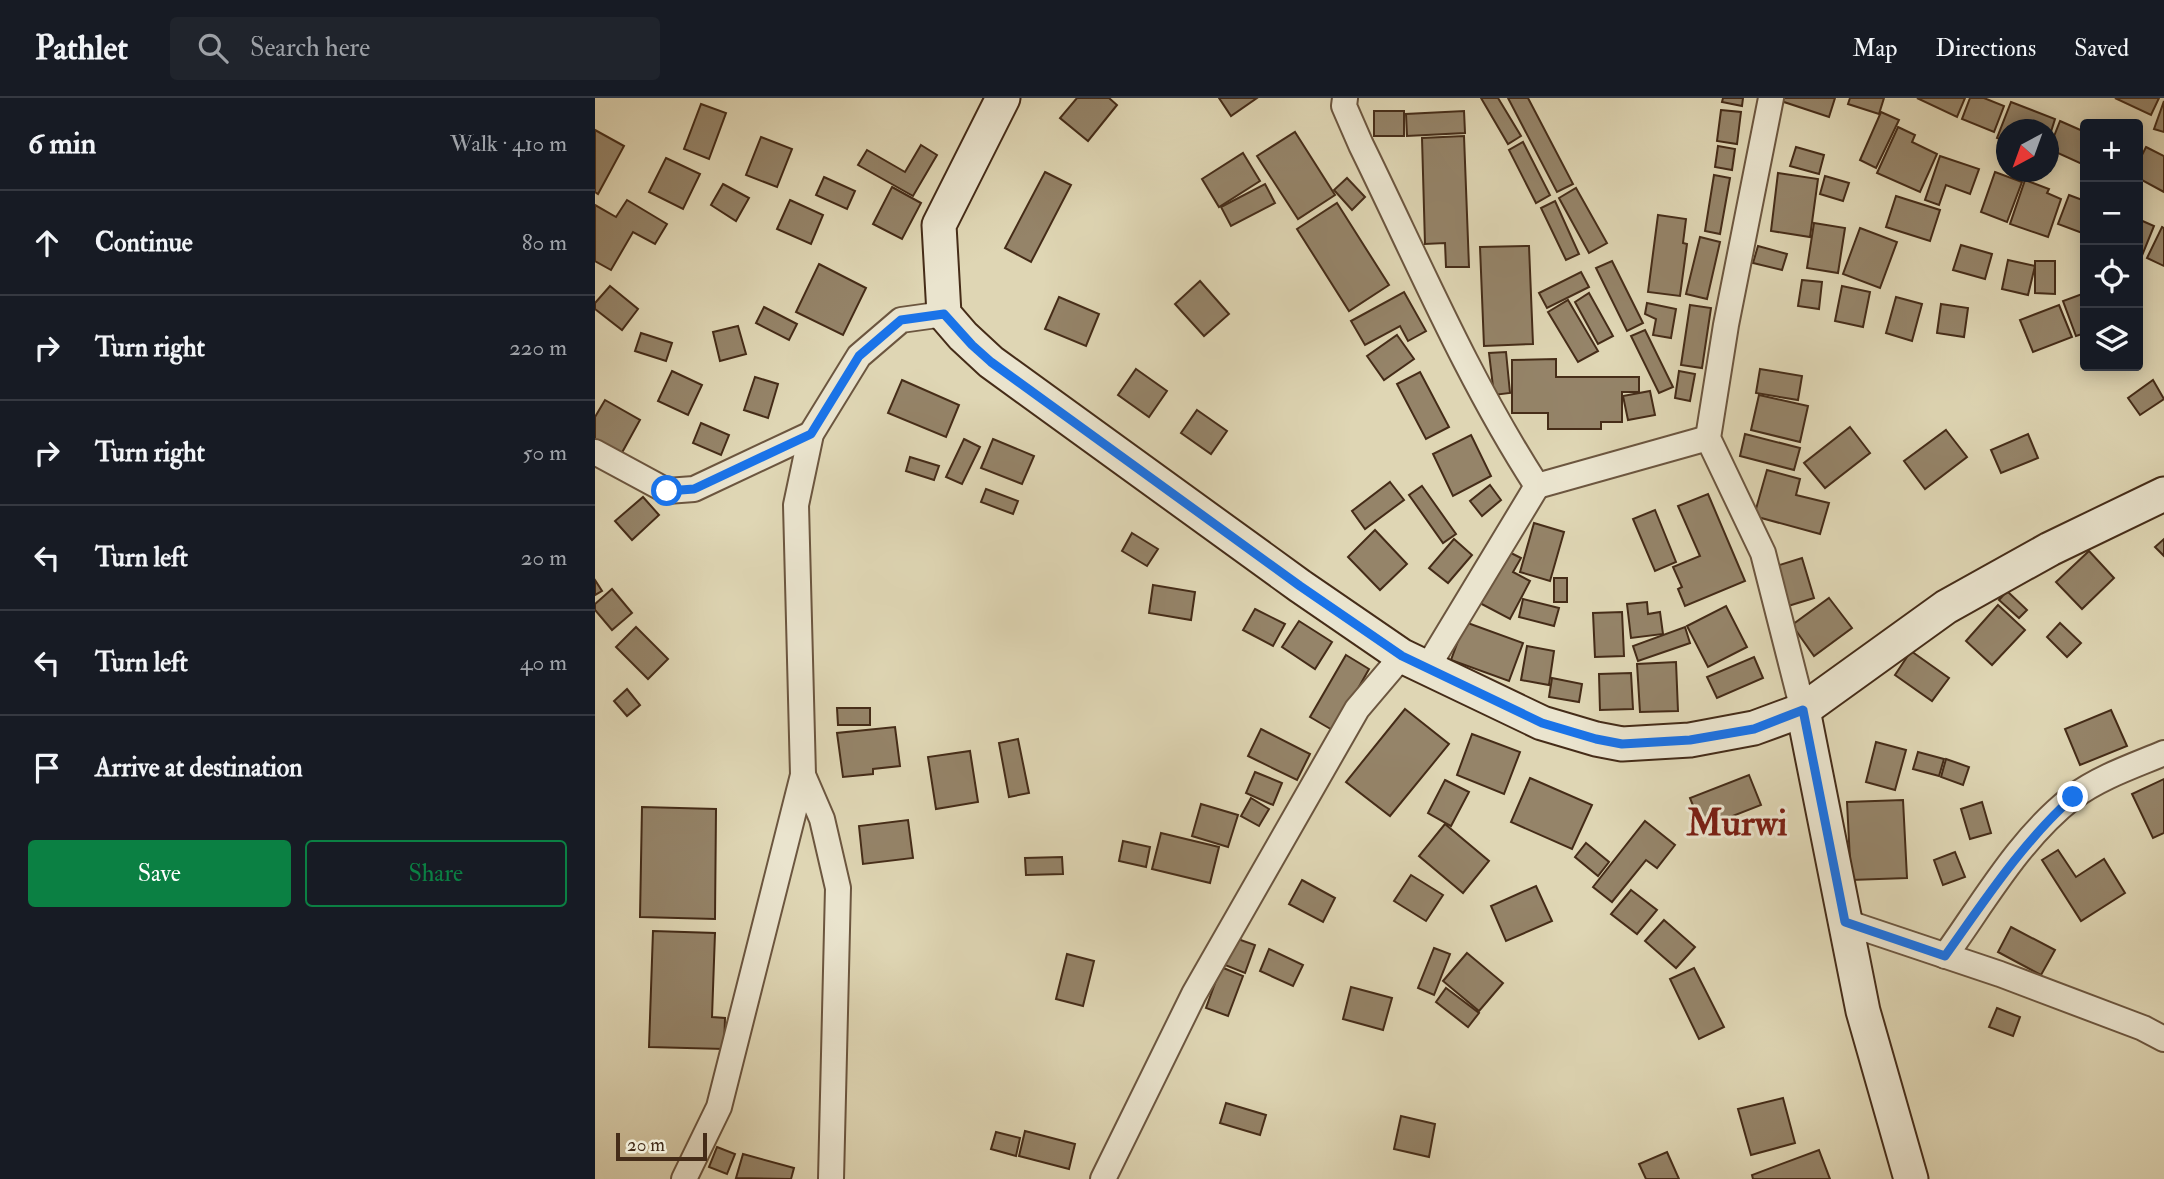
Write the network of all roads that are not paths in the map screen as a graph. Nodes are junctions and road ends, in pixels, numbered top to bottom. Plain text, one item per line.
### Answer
1 (1003, 98) edge
2 (1345, 98) edge
3 (1771, 98) edge
4 (944, 314) junction
5 (811, 434) junction
6 (1708, 438) junction
7 (595, 452) edge
8 (1537, 486) junction
9 (2164, 494) edge
10 (1414, 662) junction
11 (1803, 710) junction
12 (2164, 753) edge
13 (803, 775) junction
14 (1845, 922) junction
15 (1945, 956) junction
16 (2164, 1039) edge
17 (684, 1179) edge
18 (831, 1179) edge
19 (1103, 1179) edge
20 (1911, 1179) edge

1 - 4 main road
2 - 8 street
3 - 6 street
4 - 5 street
4 - 10 main road
5 - 7 street
5 - 13 street
6 - 8 street
6 - 11 street
8 - 10 street
9 - 11 main road
10 - 11 main road
10 - 19 street
11 - 14 main road
12 - 15 street
13 - 17 street
13 - 18 street
14 - 15 street
14 - 20 main road
15 - 16 street

